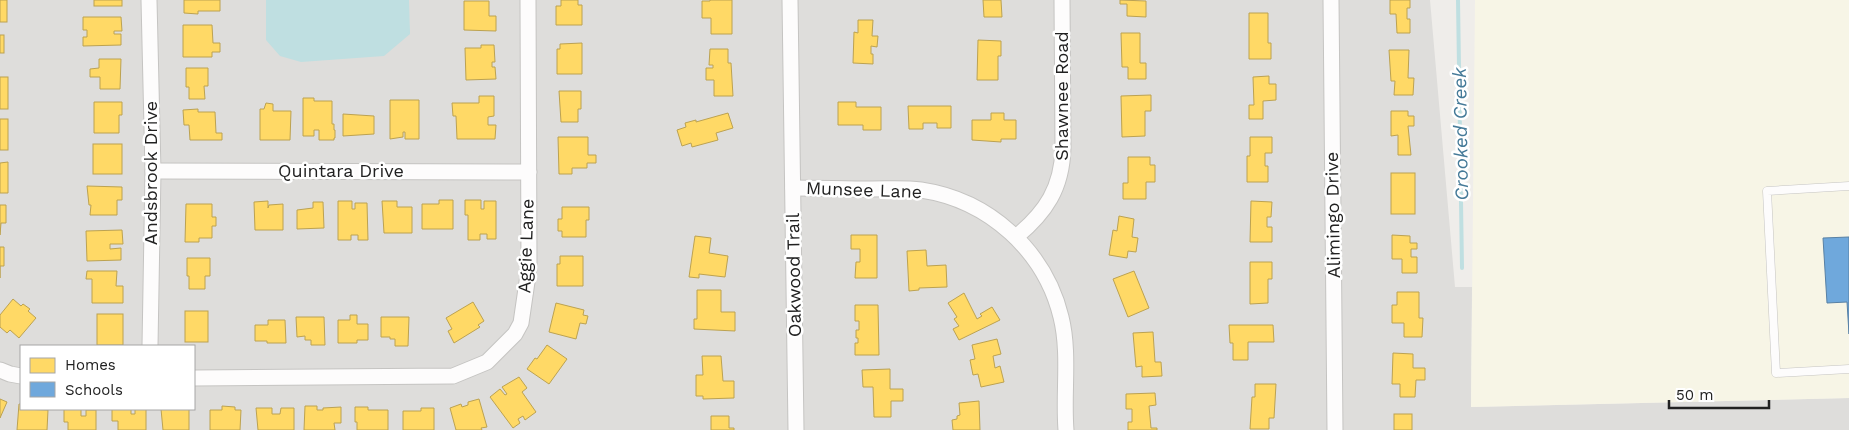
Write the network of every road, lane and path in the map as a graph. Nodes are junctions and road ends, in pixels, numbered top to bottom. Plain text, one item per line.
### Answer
1 (149, 0) edge
2 (528, 0) edge
3 (790, 0) edge
4 (1062, 0) edge
5 (1330, 0) edge
6 (153, 171) junction
7 (528, 172) junction
8 (1849, 186) edge
9 (793, 188) junction
10 (1016, 237) junction
11 (150, 345) edge
12 (1849, 369) edge
13 (0, 370) edge
14 (20, 376) edge
15 (195, 378) edge
16 (796, 430) edge
17 (1066, 430) edge
18 (1335, 430) edge

1 - 6 street, Andsbrook Drive
2 - 7 street, Aggie Lane
3 - 9 street, Oakwood Trail
4 - 10 street, Shawnee Road
5 - 18 street, Alimingo Drive
6 - 7 street, Quintara Drive
6 - 11 street, Andsbrook Drive
7 - 15 street, Aggie Lane
8 - 12 lane
9 - 10 street, Munsee Lane
9 - 16 street, Oakwood Trail
10 - 17 street, Munsee Lane
13 - 14 street

